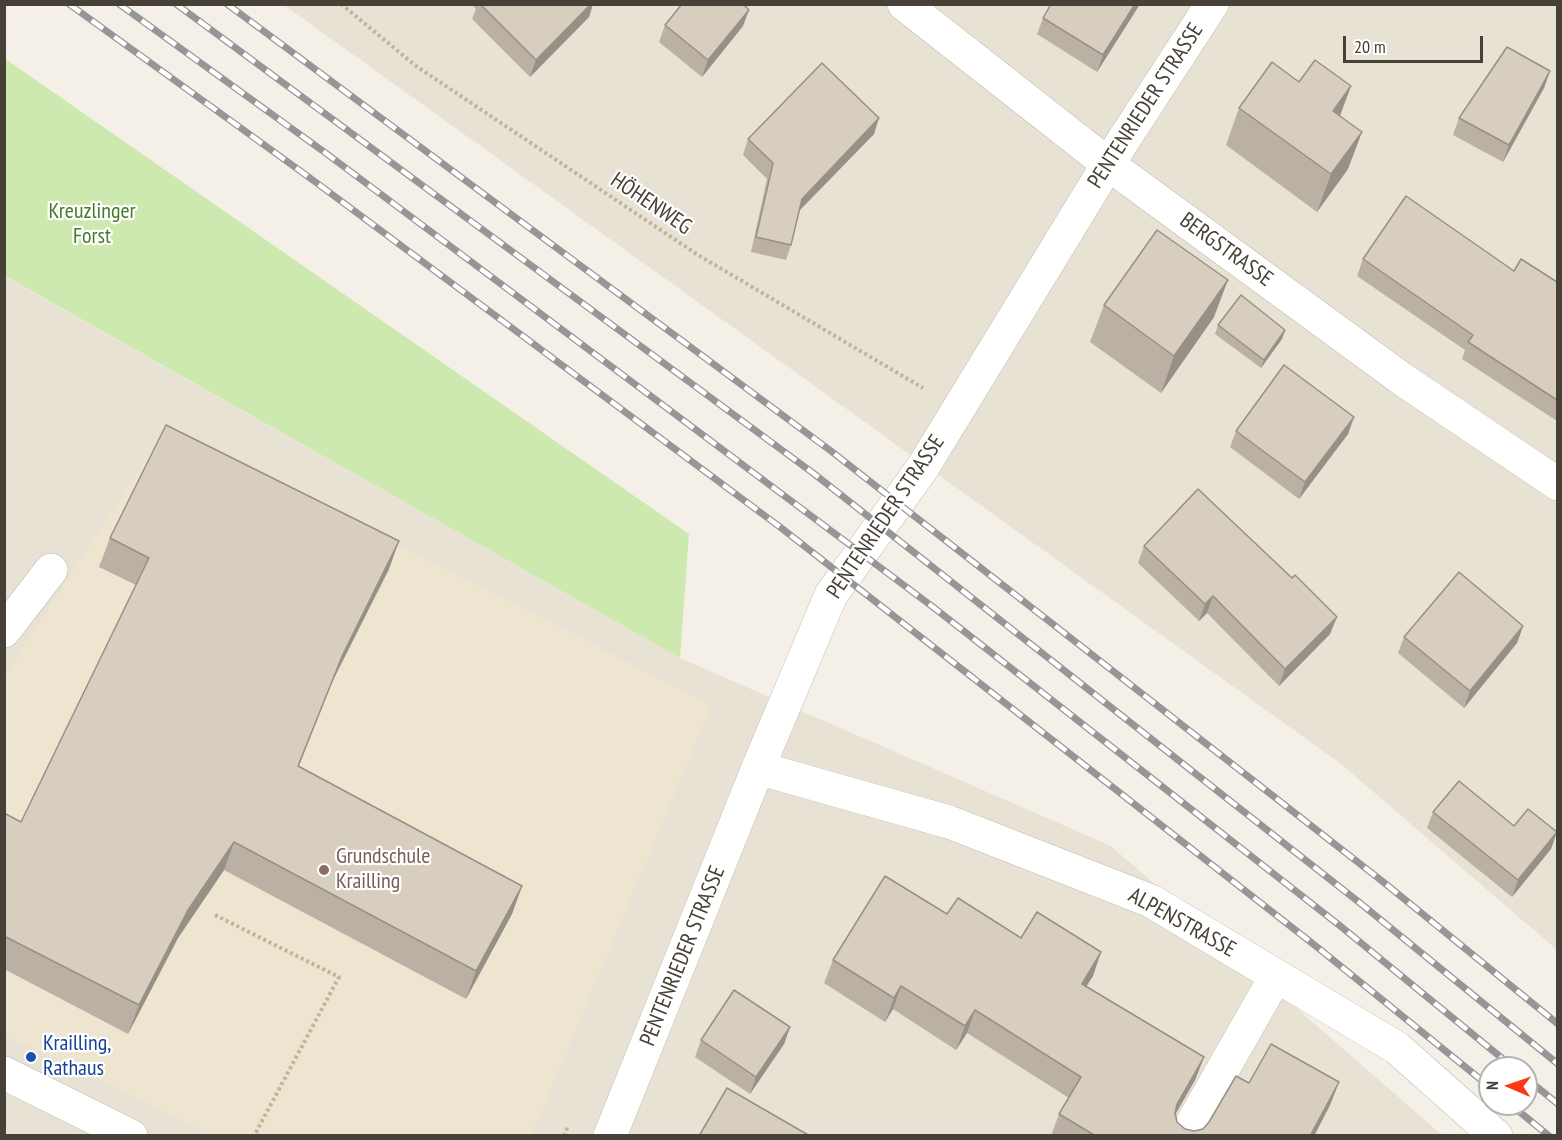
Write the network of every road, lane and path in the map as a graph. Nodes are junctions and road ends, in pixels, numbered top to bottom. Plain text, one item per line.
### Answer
1 (342, 4) edge
2 (904, 4) edge
3 (1212, 4) edge
4 (1108, 164) junction
5 (954, 412) junction
6 (1557, 484) edge
7 (51, 570) dead end
8 (4, 631) edge
9 (758, 768) junction
10 (215, 915) dead end
11 (1276, 976) junction
12 (4, 1073) edge
13 (131, 1136) edge
14 (254, 1136) edge
15 (610, 1136) edge
16 (1185, 1136) edge
17 (1496, 1136) edge

1 - 5 path, HÖHENWEG
2 - 4 street, BERGSTRASSE
3 - 4 street, PENTENRIEDER STRASSE
4 - 5 street, PENTENRIEDER STRASSE
4 - 6 street, BERGSTRASSE
5 - 9 street, PENTENRIEDER STRASSE
7 - 8 street
9 - 11 street, ALPENSTRASSE
9 - 15 street, PENTENRIEDER STRASSE
10 - 14 path
11 - 16 street
11 - 17 street, ALPENSTRASSE
12 - 13 street

